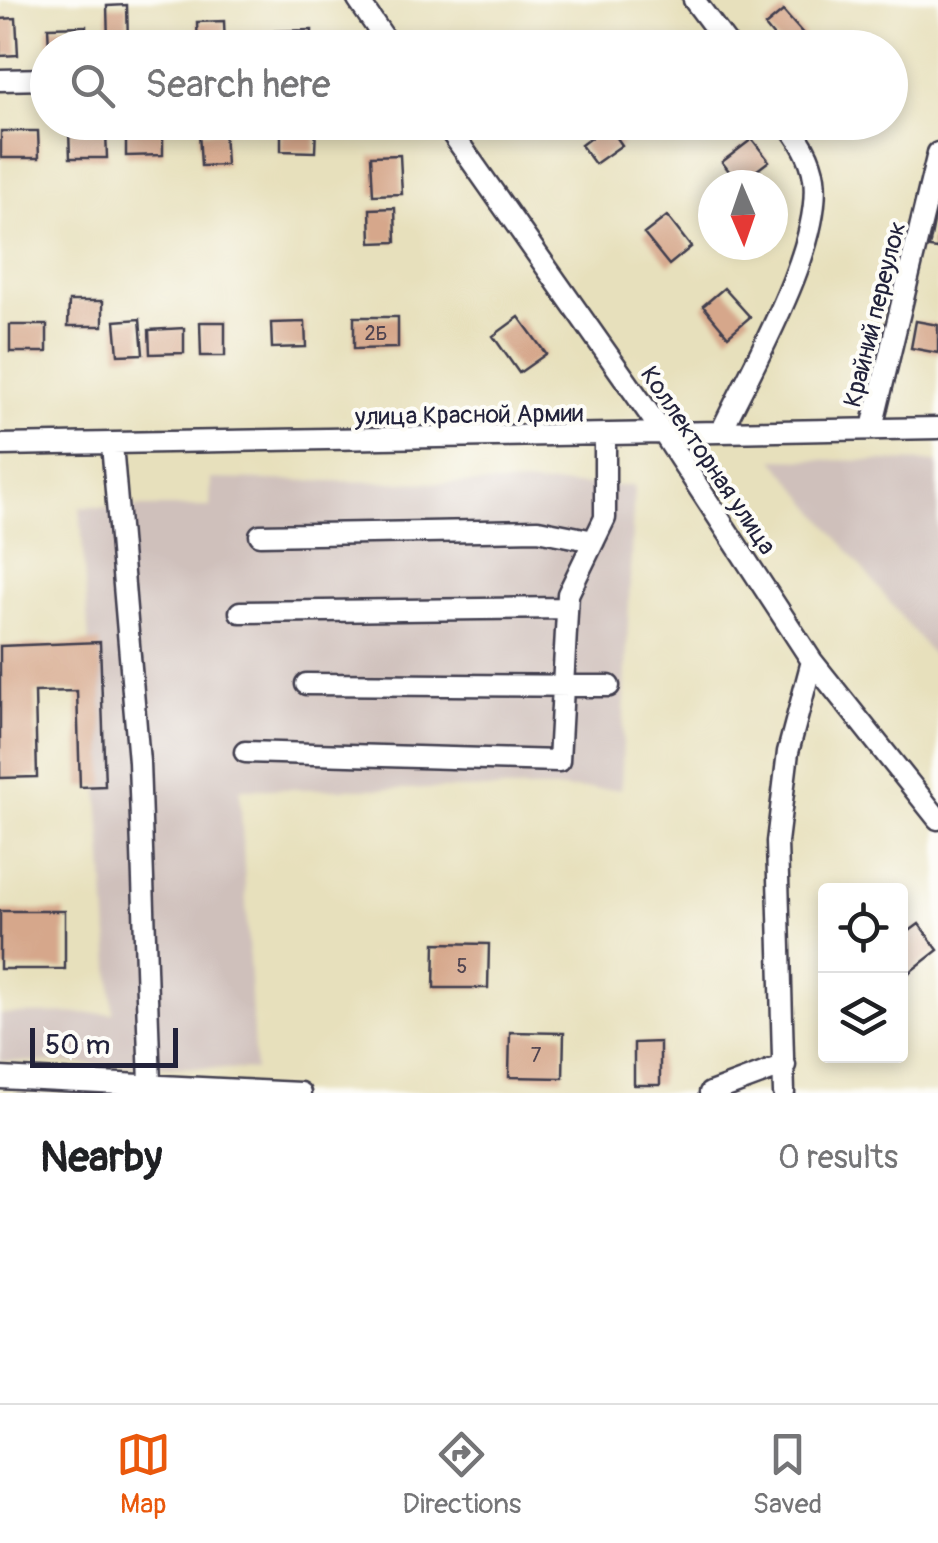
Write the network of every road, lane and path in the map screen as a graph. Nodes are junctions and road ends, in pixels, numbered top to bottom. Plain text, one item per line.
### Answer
1 (358, 0) edge
2 (694, 0) edge
3 (379, 30) edge
4 (716, 30) edge
5 (30, 79) edge
6 (0, 80) edge
7 (457, 140) edge
8 (797, 140) edge
9 (938, 153) edge
10 (872, 428) junction
11 (938, 428) edge
12 (721, 432) junction
13 (665, 436) junction
14 (605, 437) junction
15 (112, 444) junction
16 (0, 446) edge
17 (260, 534) dead end
18 (594, 541) junction
19 (568, 608) junction
20 (240, 612) dead end
21 (812, 661) junction
22 (306, 684) dead end
23 (563, 686) junction
24 (609, 686) dead end
25 (245, 752) dead end
26 (938, 820) edge
27 (785, 1066) junction
28 (0, 1078) edge
29 (150, 1085) junction
30 (300, 1093) edge
31 (710, 1093) edge
32 (784, 1093) edge

1 - 3 street
2 - 4 street
5 - 6 street
7 - 13 street, Коллекторная улица
8 - 12 street
9 - 10 street, Крайний переулок
10 - 11 street, улица Красной Армии
10 - 12 street, улица Красной Армии
12 - 13 street, улица Красной Армии
13 - 14 street, улица Красной Армии
13 - 21 street, Коллекторная улица
14 - 15 street, улица Красной Армии
14 - 18 street
15 - 16 street, улица Красной Армии
15 - 29 street
17 - 18 street
18 - 19 street
19 - 20 street
19 - 23 street
21 - 26 street, Коллекторная улица
21 - 27 street
22 - 23 street
23 - 24 street
23 - 25 street
27 - 31 street
27 - 32 street
28 - 29 street
29 - 30 street

